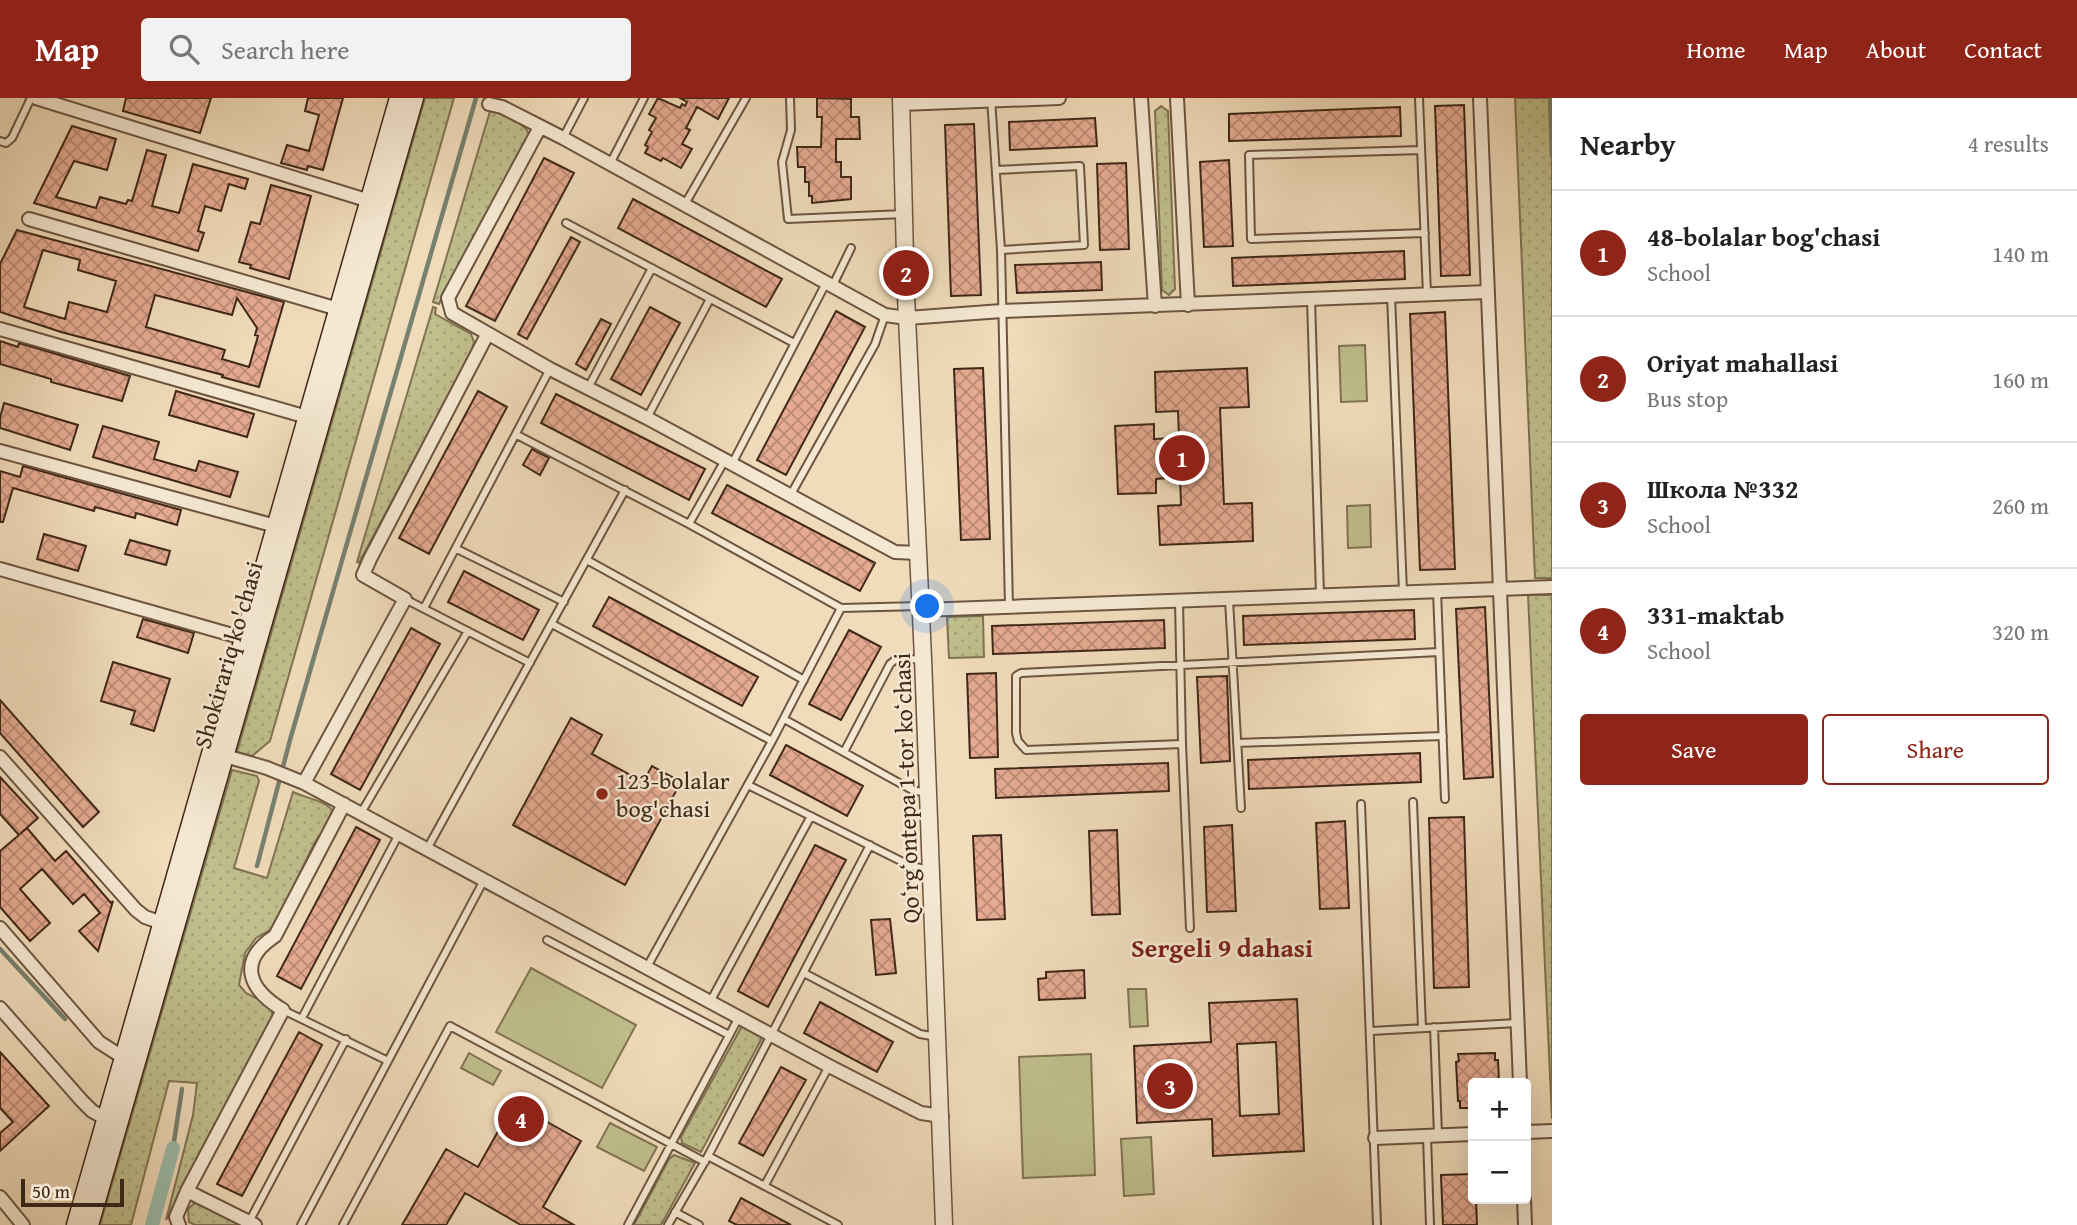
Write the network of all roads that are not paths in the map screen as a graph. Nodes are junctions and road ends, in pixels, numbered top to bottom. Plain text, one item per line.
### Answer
1 (33, 98) edge
2 (399, 98) edge
3 (414, 98) edge
4 (584, 98) edge
5 (644, 98) edge
6 (746, 98) edge
7 (790, 98) edge
8 (1059, 98) edge
9 (1141, 98) edge
10 (1177, 98) edge
11 (1419, 98) edge
12 (1480, 98) edge
13 (991, 100) edge
14 (901, 101) edge
15 (499, 103) edge
16 (540, 127) junction
17 (563, 138) junction
18 (0, 141) edge
19 (1421, 150) junction
20 (610, 164) junction
21 (996, 170) junction
22 (376, 203) junction
23 (685, 204) junction
24 (905, 214) junction
25 (29, 219) dead end
26 (566, 223) dead end
27 (1424, 233) junction
28 (851, 248) dead end
29 (1001, 250) junction
30 (652, 268) junction
31 (830, 283) junction
32 (1488, 292) junction
33 (1427, 294) junction
34 (1391, 295) junction
35 (710, 299) junction
36 (1311, 299) junction
37 (1188, 305) junction
38 (1155, 306) junction
39 (345, 311) junction
40 (1002, 311) junction
41 (885, 315) junction
42 (907, 318) junction
43 (0, 329) edge
44 (487, 334) junction
45 (794, 343) junction
46 (550, 369) junction
47 (588, 388) junction
48 (647, 418) junction
49 (314, 419) junction
50 (517, 435) junction
51 (0, 451) edge
52 (728, 462) junction
53 (625, 490) junction
54 (790, 496) junction
55 (689, 524) junction
56 (283, 528) junction
57 (457, 549) junction
58 (919, 553) junction
59 (587, 560) junction
60 (0, 569) edge
61 (1551, 587) edge
62 (1500, 588) junction
63 (1437, 591) junction
64 (1403, 592) junction
65 (1320, 595) junction
66 (405, 598) junction
67 (1228, 598) junction
68 (1179, 601) junction
69 (564, 603) junction
70 (1009, 607) junction
71 (424, 608) junction
72 (842, 608) junction
73 (921, 608) junction
74 (552, 624) junction
75 (468, 631) junction
76 (251, 640) junction
77 (1439, 652) junction
78 (923, 658) junction
79 (530, 663) junction
80 (1232, 663) junction
81 (1181, 665) junction
82 (804, 680) junction
83 (784, 719) junction
84 (1443, 736) junction
85 (772, 741) junction
86 (1237, 743) junction
87 (1182, 744) junction
88 (844, 752) junction
89 (225, 756) junction
90 (0, 757) edge
91 (298, 780) junction
92 (748, 785) junction
93 (929, 793) junction
94 (1445, 799) dead end
95 (1413, 802) dead end
96 (344, 804) junction
97 (1361, 804) dead end
98 (1241, 808) dead end
99 (361, 813) junction
100 (811, 816) junction
101 (399, 834) junction
102 (870, 845) junction
103 (427, 849) junction
104 (932, 870) junction
105 (484, 880) junction
106 (169, 925) junction
107 (0, 928) edge
108 (1190, 928) dead end
109 (547, 940) dead end
110 (647, 967) junction
111 (804, 973) junction
112 (710, 1002) junction
113 (0, 1009) edge
114 (283, 1010) junction
115 (739, 1017) junction
116 (302, 1018) junction
117 (1517, 1023) junction
118 (1422, 1027) junction
119 (1434, 1027) junction
120 (1371, 1031) junction
121 (729, 1035) junction
122 (772, 1035) junction
123 (938, 1037) junction
124 (346, 1039) junction
125 (124, 1058) junction
126 (388, 1061) junction
127 (830, 1066) junction
128 (1520, 1078) edge
129 (942, 1115) junction
130 (112, 1123) junction
131 (1552, 1131) edge
132 (1531, 1132) edge
133 (1468, 1134) edge
134 (1432, 1135) junction
135 (1375, 1138) junction
136 (672, 1144) junction
137 (706, 1159) junction
138 (765, 1185) junction
139 (187, 1191) junction
140 (0, 1197) edge
141 (1524, 1204) edge
142 (675, 1212) junction
143 (252, 1223) edge
144 (23, 1225) edge
145 (76, 1225) edge
146 (89, 1225) edge
147 (179, 1225) edge
148 (301, 1225) edge
149 (343, 1225) edge
150 (628, 1225) edge
151 (668, 1225) edge
152 (699, 1225) edge
153 (838, 1225) edge
154 (944, 1225) edge
155 (1377, 1225) edge
156 (1430, 1225) edge
157 (1525, 1225) edge

1 - 18 lane
1 - 22 street
2 - 22 main road, Shokirariq ko'chasi
3 - 22 main road, Shokirariq ko'chasi
4 - 17 lane
5 - 20 lane
6 - 23 lane
7 - 24 lane
8 - 13 street
9 - 38 street
10 - 37 street
11 - 19 lane
12 - 32 street
13 - 14 street
13 - 21 lane
14 - 24 street, Qoʻrgʻontepa 1-tor koʻchasi
15 - 16 street
16 - 17 street
16 - 44 street
17 - 20 street
19 - 27 lane
19 - 27 lane
20 - 23 street
21 - 29 lane
21 - 29 lane
22 - 39 main road, Shokirariq ko'chasi
23 - 31 street
24 - 42 street, Qoʻrgʻontepa 1-tor koʻchasi
25 - 39 street
26 - 30 lane
27 - 33 lane
28 - 31 lane
29 - 40 lane
30 - 35 lane
30 - 47 lane
31 - 41 street
31 - 45 lane
32 - 33 street
32 - 62 street
33 - 34 street
34 - 36 street
34 - 64 lane
35 - 45 lane
35 - 48 lane
36 - 37 street
36 - 65 lane
37 - 38 street
38 - 40 street
39 - 49 main road, Shokirariq ko'chasi
40 - 42 street
40 - 70 lane
41 - 42 street
41 - 54 lane
42 - 58 street, Qoʻrgʻontepa 1-tor koʻchasi
43 - 49 street
44 - 46 street
44 - 66 street
45 - 52 lane
46 - 47 street
46 - 50 lane
47 - 48 street
48 - 52 street
49 - 56 main road, Shokirariq ko'chasi
50 - 53 lane
50 - 57 lane
51 - 56 street
52 - 54 street
52 - 55 lane
53 - 55 lane
53 - 59 lane
54 - 58 street
55 - 72 lane
56 - 76 main road, Shokirariq ko'chasi
57 - 69 lane
57 - 71 lane
58 - 73 street, Qoʻrgʻontepa 1-tor koʻchasi
59 - 69 lane
59 - 82 lane
60 - 76 street
61 - 62 street
62 - 63 street
62 - 117 street
63 - 64 street
63 - 77 lane
64 - 65 street
65 - 67 street
66 - 71 lane
66 - 91 street
67 - 68 street
67 - 80 lane
68 - 70 street
68 - 81 lane
69 - 74 lane
70 - 73 street
71 - 75 lane
72 - 73 lane
72 - 82 lane
73 - 78 street, Qoʻrgʻontepa 1-tor koʻchasi
74 - 79 lane
74 - 85 lane
75 - 79 lane
75 - 99 lane
76 - 89 main road, Shokirariq ko'chasi
76 - 106 main road, Shokirariq ko'chasi
77 - 80 lane
77 - 84 lane
78 - 88 lane
78 - 93 street, Qoʻrgʻontepa 1-tor koʻchasi
79 - 103 lane
80 - 81 lane
80 - 86 lane
81 - 87 lane
81 - 87 lane
82 - 83 lane
83 - 85 lane
83 - 88 lane
84 - 86 lane
84 - 94 lane
85 - 92 lane
86 - 98 lane
87 - 108 lane
88 - 93 lane
89 - 91 street
89 - 106 main road, Shokirariq ko'chasi
90 - 106 street
91 - 96 street
92 - 100 lane
92 - 110 lane
93 - 104 street, Qoʻrgʻontepa 1-tor koʻchasi
95 - 118 lane
96 - 99 street
96 - 114 street
97 - 120 lane
99 - 101 street
100 - 102 lane
100 - 112 lane
101 - 103 street
101 - 116 lane
102 - 104 lane
102 - 111 lane
103 - 105 street
104 - 123 street, Qoʻrgʻontepa 1-tor koʻchasi
105 - 110 street
105 - 126 lane
106 - 125 main road, Shokirariq ko'chasi
106 - 130 main road, Shokirariq ko'chasi
107 - 125 street
109 - 121 lane
110 - 112 street
111 - 122 lane
111 - 123 lane
112 - 115 street
113 - 130 street
114 - 116 lane
114 - 139 street
115 - 121 lane
115 - 122 street
116 - 124 lane
117 - 119 lane
117 - 128 street
118 - 119 lane
118 - 120 lane
119 - 134 lane
120 - 135 lane
121 - 136 lane
122 - 127 street
122 - 137 lane
123 - 129 street, Qoʻrgʻontepa 1-tor koʻchasi
124 - 126 lane
124 - 143 lane
125 - 130 main road, Shokirariq ko'chasi
126 - 148 lane
127 - 129 street
127 - 138 lane
129 - 154 street, Qoʻrgʻontepa 1-tor koʻchasi
130 - 145 main road, Shokirariq ko'chasi
130 - 146 main road, Shokirariq ko'chasi
131 - 132 street
133 - 134 street
134 - 135 street
134 - 156 lane
135 - 155 lane
136 - 137 lane
136 - 149 lane
136 - 150 lane
137 - 138 lane
137 - 142 lane
138 - 153 lane
139 - 143 street
139 - 147 street
140 - 144 street
141 - 157 street
142 - 151 lane
142 - 152 lane

